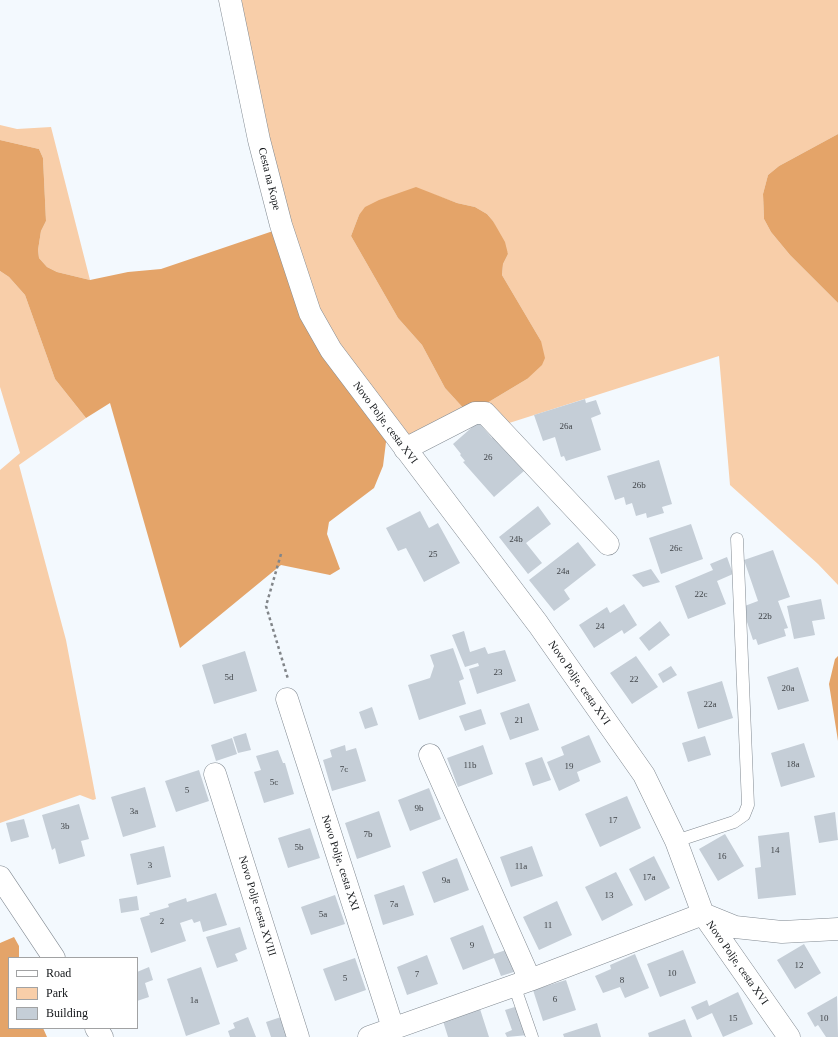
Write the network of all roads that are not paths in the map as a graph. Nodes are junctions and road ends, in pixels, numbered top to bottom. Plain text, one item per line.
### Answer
1 (230, 0) edge
2 (331, 350) joint
3 (406, 449) junction
4 (737, 539) dead end
5 (608, 544) dead end
6 (287, 699) road end
7 (430, 755) dead end
8 (215, 774) dead end
9 (676, 841) junction
10 (0, 877) edge
11 (703, 914) junction
12 (838, 929) edge
13 (53, 957) edge
14 (522, 983) junction
15 (393, 1028) junction
16 (298, 1037) edge
17 (369, 1037) edge
18 (532, 1037) edge
19 (789, 1037) edge

1 - 2 street, Cesta na Kope
2 - 3 street, Novo Polje, cesta XVI
3 - 5 street
3 - 9 street, Novo Polje, cesta XVI
4 - 9 lane
6 - 15 street, Novo Polje, cesta XXI
7 - 14 street
8 - 16 street, Novo Polje cesta XVIII
9 - 11 street, Novo Polje, cesta XVI
10 - 13 street
11 - 12 street
11 - 14 street
11 - 19 street, Novo Polje, cesta XVI
14 - 15 street
14 - 18 lane
15 - 17 street

